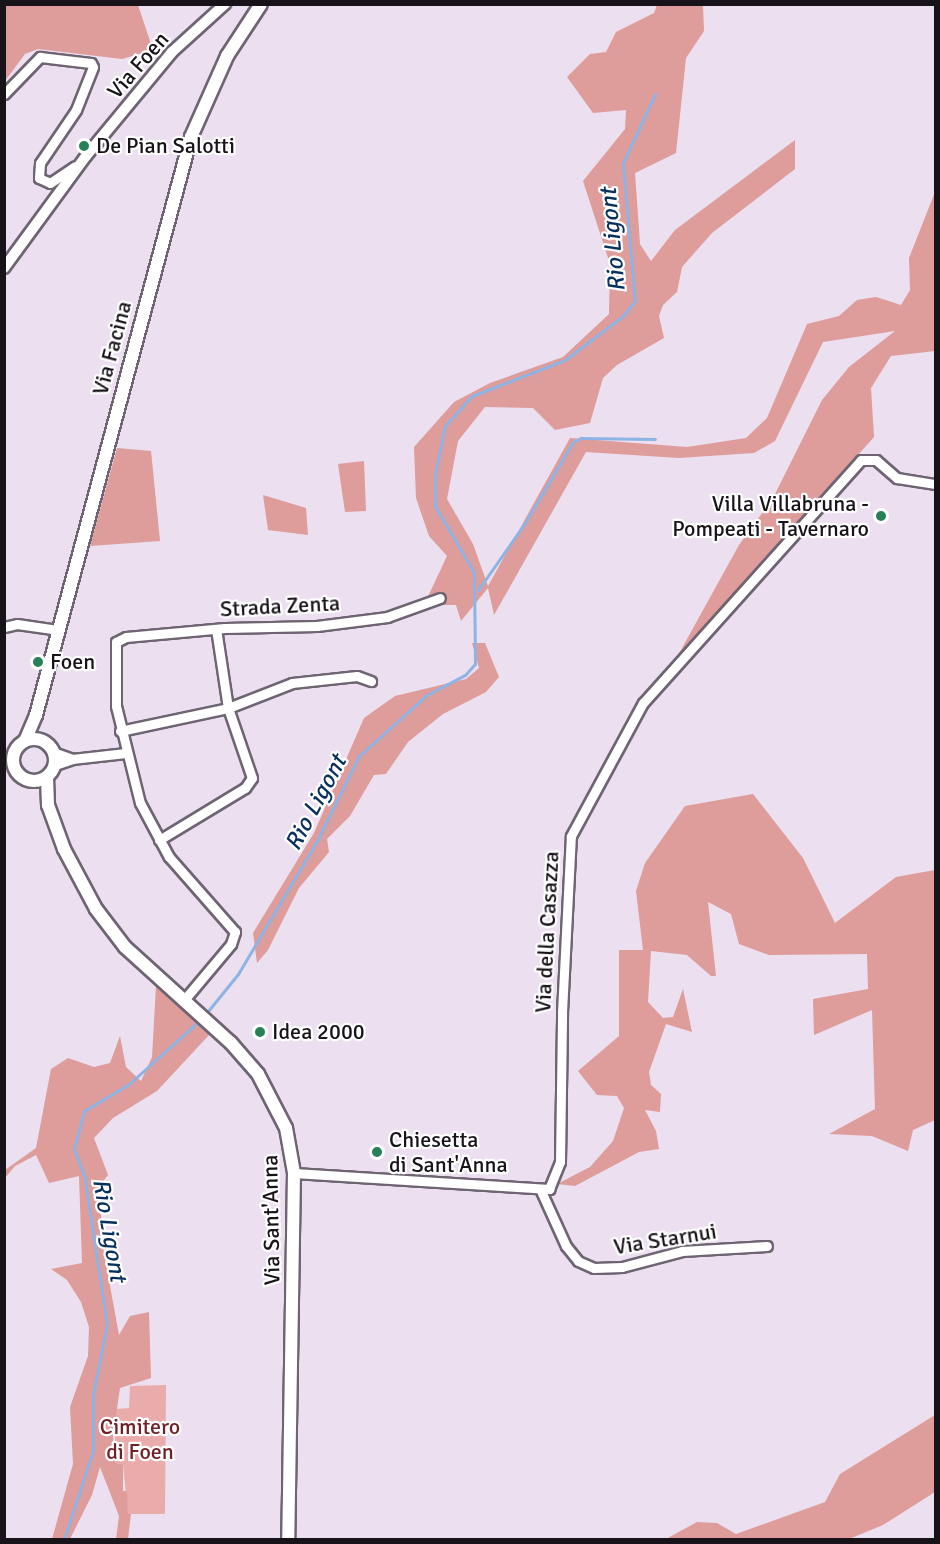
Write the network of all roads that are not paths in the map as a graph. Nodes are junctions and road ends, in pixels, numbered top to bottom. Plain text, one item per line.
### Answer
1 (225, 4) edge
2 (261, 4) edge
3 (4, 94) edge
4 (86, 156) junction
5 (4, 268) edge
6 (936, 483) edge
7 (440, 598) dead end
8 (4, 627) edge
9 (216, 629) junction
10 (58, 630) junction
11 (371, 681) dead end
12 (228, 708) junction
13 (36, 715) junction
14 (120, 731) junction
15 (40, 740) junction
16 (25, 741) junction
17 (53, 752) junction
18 (126, 753) junction
19 (72, 759) junction
20 (8, 762) edge
21 (55, 765) junction
22 (18, 775) junction
23 (47, 777) junction
24 (4, 778) edge
25 (31, 782) junction
26 (48, 805) junction
27 (159, 840) junction
28 (184, 1000) junction
29 (294, 1173) junction
30 (541, 1191) junction
31 (767, 1246) dead end
32 (288, 1539) edge

1 - 4 street, Via Foen
2 - 10 main road, Via Facina
3 - 4 street, Via Foen
4 - 5 street, Via Foen
6 - 30 street, Via della Casazza
7 - 9 street, Strada Zenta
8 - 10 street
9 - 12 street
9 - 14 street, Strada Zenta
10 - 13 main road, Via Facina
11 - 12 street
12 - 14 street
12 - 27 street
13 - 15 main road, Via Facina
13 - 16 main road, Via Facina
14 - 18 street
15 - 16 main road
15 - 17 main road
16 - 20 main road
17 - 19 street
17 - 21 main road
18 - 19 street
18 - 27 street
19 - 21 street
20 - 22 main road
21 - 23 main road
22 - 24 main road
22 - 25 main road
23 - 25 main road
23 - 26 main road, Via Sant'Anna
25 - 26 main road, Via Sant'Anna
26 - 28 main road, Via Sant'Anna
27 - 28 street
28 - 29 main road, Via Sant'Anna
29 - 30 street
29 - 32 main road, Via Sant'Anna
30 - 31 street, Via Starnui

